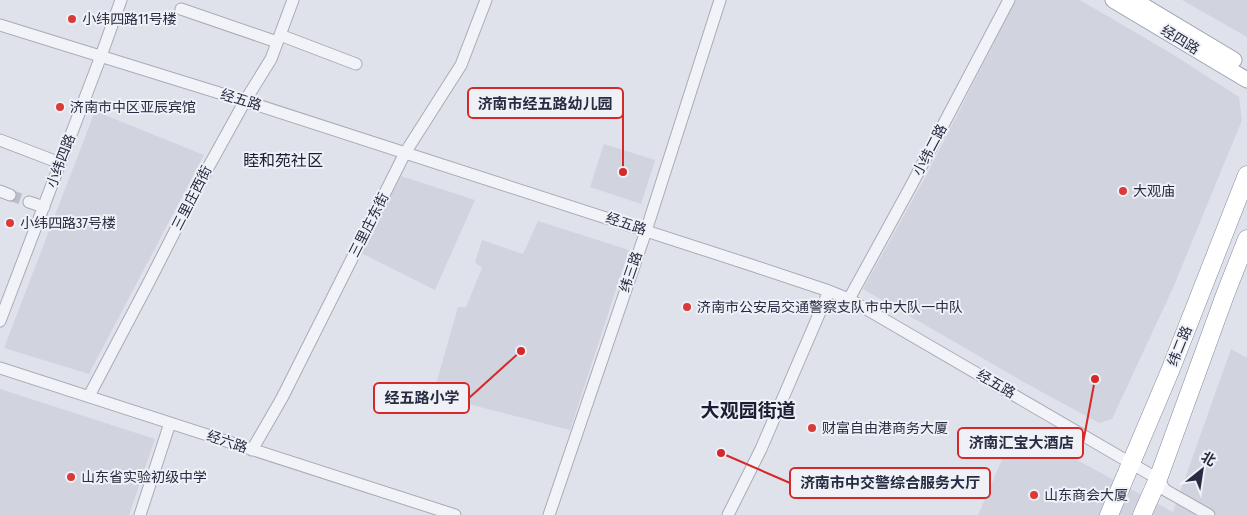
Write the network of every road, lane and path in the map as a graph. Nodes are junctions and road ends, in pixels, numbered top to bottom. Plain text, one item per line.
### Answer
1 (122, 0) edge
2 (293, 0) edge
3 (486, 0) edge
4 (720, 0) edge
5 (1009, 0) edge
6 (1113, 0) edge
7 (1134, 0) edge
8 (181, 9) dead end
9 (0, 25) edge
10 (279, 39) junction
11 (101, 56) junction
12 (356, 64) dead end
13 (1247, 68) edge
14 (1247, 80) edge
15 (245, 101) junction
16 (0, 140) edge
17 (405, 153) junction
18 (60, 163) junction
19 (1247, 175) edge
20 (29, 202) tunnel mouth
21 (44, 207) junction
22 (646, 231) junction
23 (1247, 239) edge
24 (829, 292) junction
25 (849, 299) junction
26 (0, 321) edge
27 (0, 368) edge
28 (89, 396) junction
29 (170, 423) junction
30 (252, 450) junction
31 (1132, 464) junction
32 (1158, 479) junction
33 (140, 515) edge
34 (455, 515) edge
35 (549, 515) edge
36 (728, 515) edge
37 (1109, 515) edge
38 (1142, 515) edge
39 (1209, 515) edge

1 - 11 street, 小纬四路
2 - 10 street, 三里庄西街
3 - 17 street, 三里庄东街
4 - 22 street, 纬三路
5 - 25 street, 小纬二路
6 - 14 main road, 经四路
7 - 13 main road, 经四路
8 - 10 street
9 - 11 street, 经五路
10 - 12 street
10 - 15 street, 三里庄西街
11 - 15 street, 经五路
11 - 18 street, 小纬四路
15 - 17 street, 经五路
15 - 28 street, 三里庄西街
16 - 18 street
17 - 22 street, 经五路
17 - 30 street, 三里庄东街
18 - 21 street, 小纬四路
19 - 31 highway, 纬二路
20 - 21 street
21 - 26 street, 小纬四路
22 - 24 street, 经五路
22 - 35 street, 纬三路
23 - 32 highway, 纬二路
24 - 25 street, 经五路
24 - 36 street
25 - 31 street, 经五路
27 - 28 street, 经六路
28 - 29 street, 经六路
29 - 30 street, 经六路
29 - 33 street
30 - 34 street, 经六路
31 - 32 street, 经五路
31 - 37 highway, 纬二路
32 - 38 highway, 纬二路
32 - 39 street, 经五路

